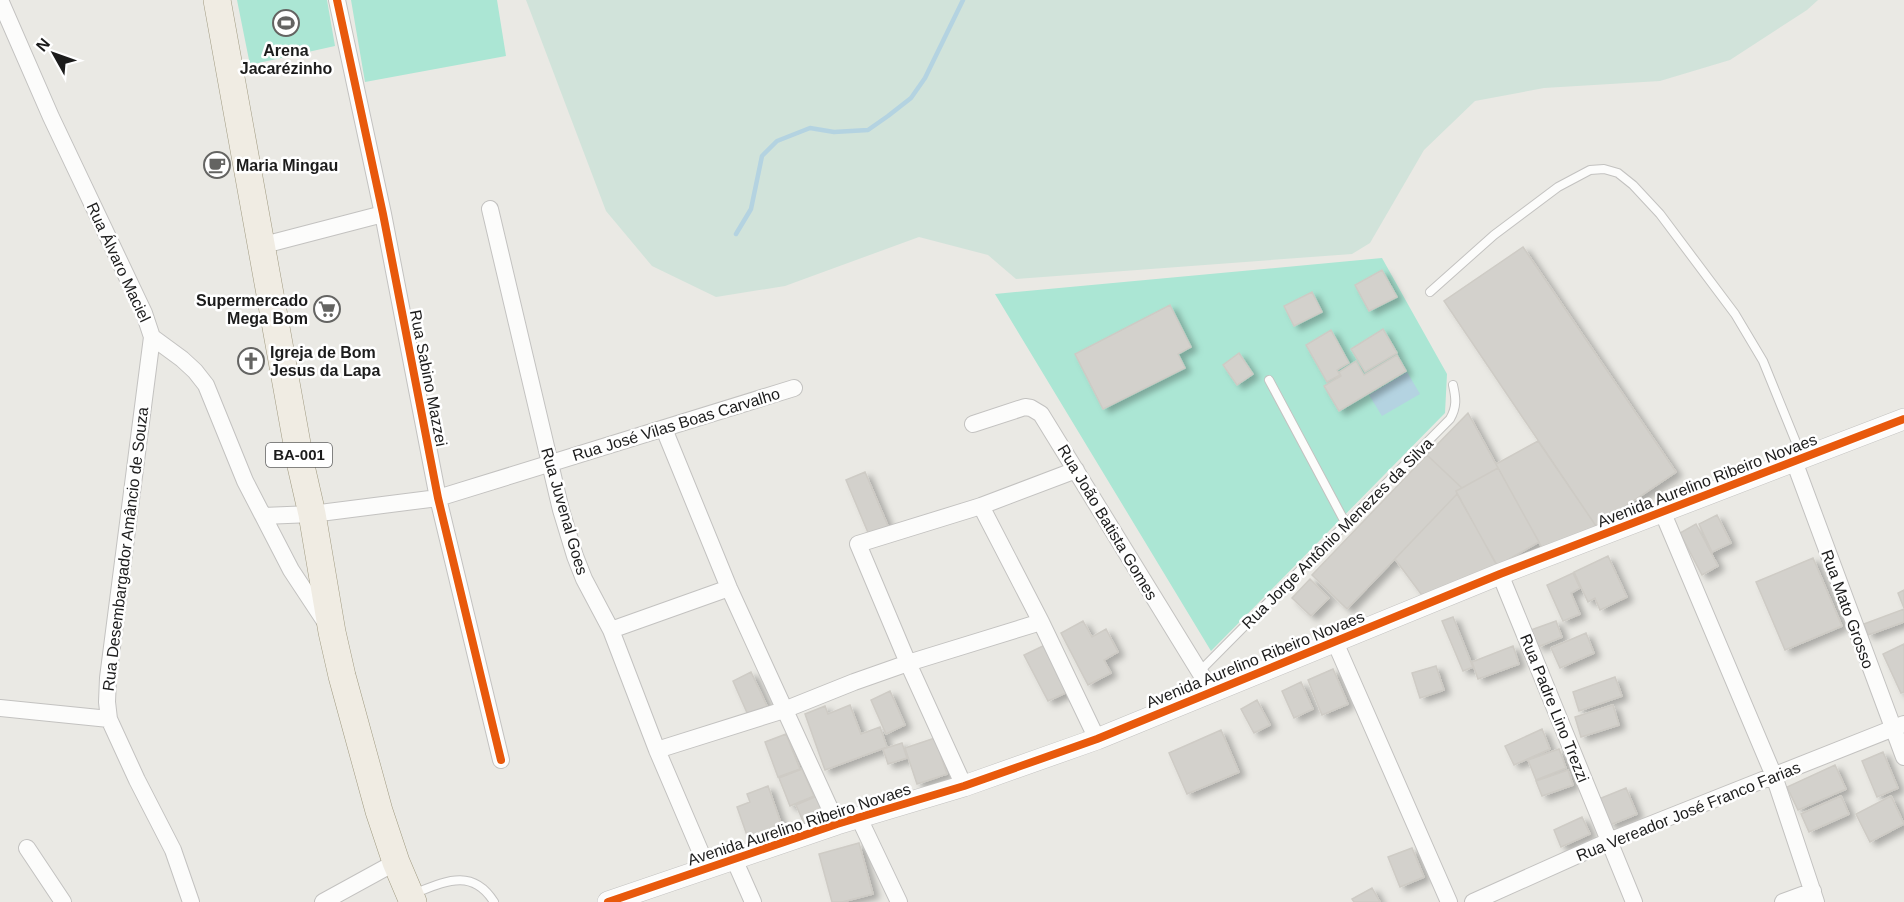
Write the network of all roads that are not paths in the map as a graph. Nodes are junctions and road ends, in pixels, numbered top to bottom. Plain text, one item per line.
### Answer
1 (0, 0) edge
2 (217, 0) edge
3 (337, 0) edge
4 (490, 209) dead end
5 (383, 214) junction
6 (260, 246) junction
7 (1430, 292) dead end
8 (152, 337) junction
9 (1269, 380) dead end
10 (1453, 385) dead end
11 (794, 388) dead end
12 (1904, 419) edge
13 (973, 424) dead end
14 (664, 429) junction
15 (1798, 459) junction
16 (550, 463) junction
17 (1076, 470) junction
18 (438, 498) junction
19 (981, 506) junction
20 (1662, 511) junction
21 (312, 514) junction
22 (262, 516) junction
23 (1346, 524) junction
24 (1500, 574) junction
25 (729, 588) junction
26 (1041, 622) junction
27 (611, 630) junction
28 (332, 632) junction
29 (1335, 642) junction
30 (908, 663) junction
31 (1200, 671) junction
32 (1212, 692) junction
33 (0, 708) edge
34 (784, 710) junction
35 (109, 719) junction
36 (1898, 726) edge
37 (1097, 739) junction
38 (657, 750) junction
39 (1904, 757) edge
40 (501, 760) dead end
41 (1774, 776) junction
42 (964, 786) junction
43 (859, 818) junction
44 (837, 824) junction
45 (1609, 841) junction
46 (27, 848) dead end
47 (734, 859) junction
48 (396, 862) junction
49 (707, 867) junction
50 (1814, 896) edge
51 (411, 898) edge
52 (63, 902) edge
53 (191, 902) edge
54 (323, 902) edge
55 (494, 902) edge
56 (608, 902) edge
57 (753, 902) edge
58 (899, 902) edge
59 (1449, 902) edge
60 (1473, 902) edge
61 (1634, 902) edge
62 (1783, 902) edge

1 - 8 street, Rua Álvaro Maciel
2 - 6 main road, BA-001
3 - 5 street, Rua Sabino Mazzei
4 - 16 street, Rua Juvenal Goes
5 - 6 street
5 - 18 street, Rua Sabino Mazzei
6 - 21 main road, BA-001
7 - 15 lane
8 - 22 street, Rua Álvaro Maciel
8 - 35 street, Rua Desembargador Amâncio de Souza
9 - 23 lane
10 - 23 lane, Rua Jorge Antônio Menezes da Silva
11 - 14 street, Rua José Vilas Boas Carvalho
12 - 15 street, Avenida Aurelino Ribeiro Novaes
13 - 17 street, Rua João Batista Gomes
14 - 16 street, Rua José Vilas Boas Carvalho
14 - 25 street
15 - 20 street, Avenida Aurelino Ribeiro Novaes
15 - 36 street, Rua Mato Grosso
16 - 18 street, Rua José Vilas Boas Carvalho
16 - 27 street, Rua Juvenal Goes
17 - 19 street
17 - 31 street, Rua João Batista Gomes
18 - 21 street, Rua José Vilas Boas Carvalho
18 - 40 street, Rua Sabino Mazzei
19 - 26 street
19 - 30 street
20 - 24 street, Avenida Aurelino Ribeiro Novaes
20 - 41 street
21 - 22 street, Rua José Vilas Boas Carvalho
21 - 28 main road, BA-001
22 - 28 street, Rua Álvaro Maciel
23 - 31 lane, Rua Jorge Antônio Menezes da Silva
24 - 29 street, Avenida Aurelino Ribeiro Novaes
24 - 45 street, Rua Padre Lino Trezzi
25 - 27 street
25 - 34 street
26 - 30 street
26 - 37 street
27 - 38 street, Rua Juvenal Goes
28 - 48 main road, BA-001
29 - 32 street, Avenida Aurelino Ribeiro Novaes
29 - 59 street
30 - 34 street
30 - 42 street
31 - 32 street, Rua João Batista Gomes
32 - 37 street, Avenida Aurelino Ribeiro Novaes
33 - 35 street
34 - 38 street
34 - 44 street
35 - 53 street, Rua Desembargador Amâncio de Souza
36 - 39 street, Rua Mato Grosso
36 - 41 street, Rua Vereador José Franco Farias
37 - 42 street, Avenida Aurelino Ribeiro Novaes
38 - 49 street, Rua Juvenal Goes
41 - 45 street, Rua Vereador José Franco Farias
41 - 50 street
42 - 43 street, Avenida Aurelino Ribeiro Novaes
43 - 44 street, Avenida Aurelino Ribeiro Novaes
43 - 58 street
44 - 47 street, Avenida Aurelino Ribeiro Novaes
45 - 60 street, Rua Vereador José Franco Farias
45 - 61 street, Rua Padre Lino Trezzi
46 - 52 street
47 - 49 street, Avenida Aurelino Ribeiro Novaes
47 - 57 street
48 - 51 main road, BA-001
48 - 54 street
49 - 56 street, Avenida Aurelino Ribeiro Novaes
50 - 62 street
51 - 55 lane

